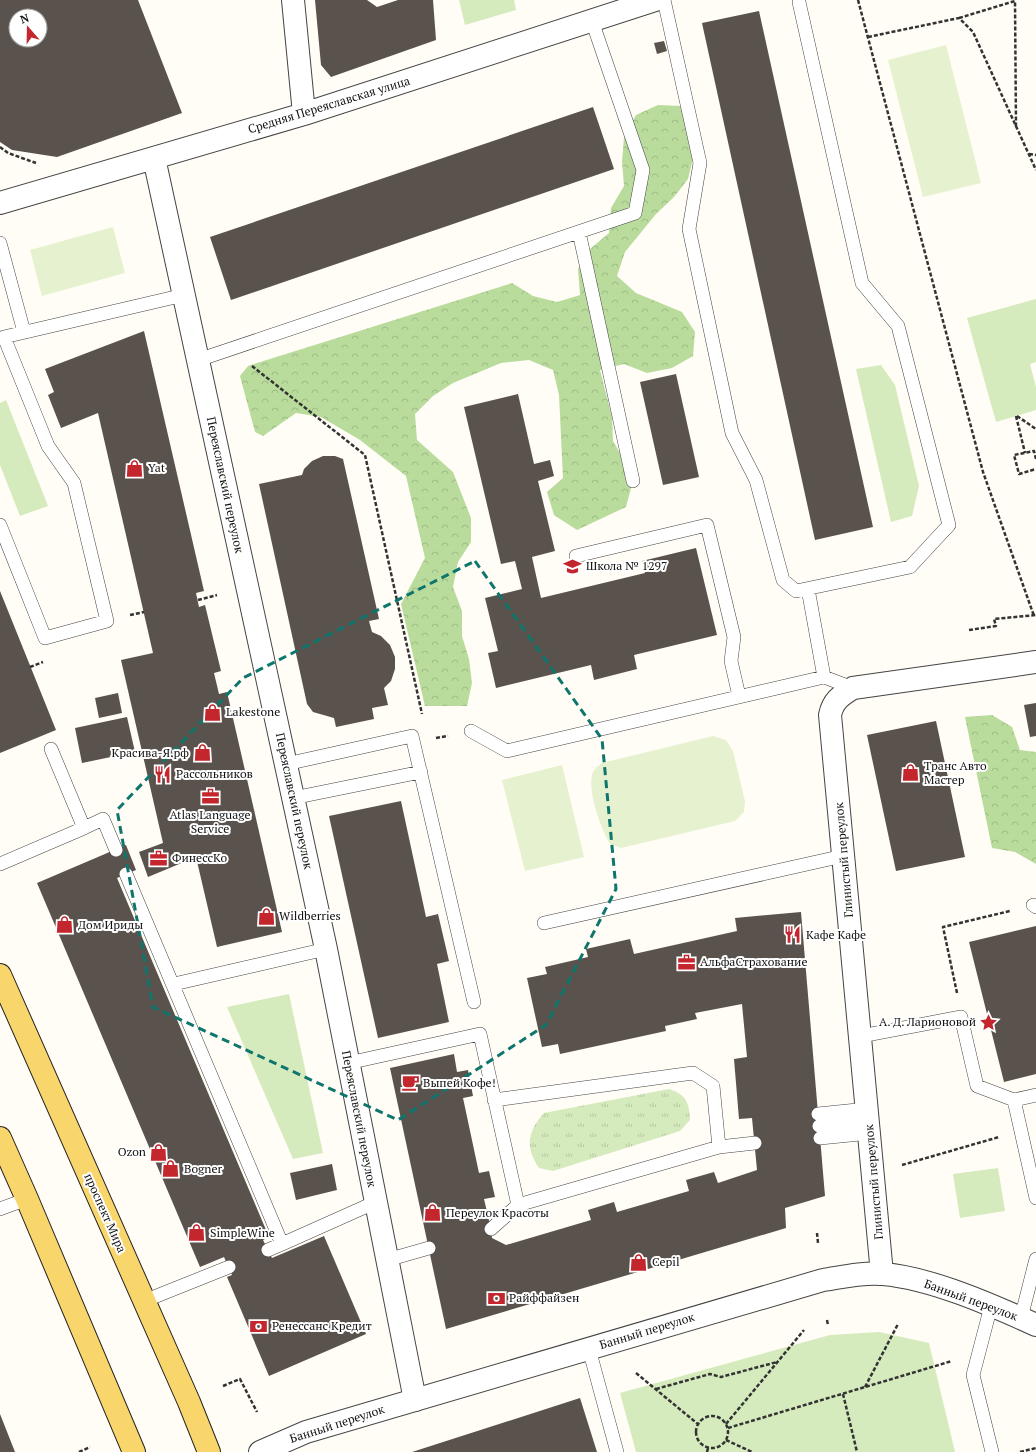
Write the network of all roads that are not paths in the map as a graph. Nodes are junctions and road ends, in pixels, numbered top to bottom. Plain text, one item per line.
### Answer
1 (293, 0) edge
2 (664, 0) edge
3 (641, 2) edge
4 (799, 2) dead end
5 (592, 20) junction
6 (304, 114) junction
7 (154, 158) junction
8 (0, 203) edge
9 (579, 232) junction
10 (0, 243) edge
11 (184, 295) junction
12 (24, 332) junction
13 (2, 338) edge
14 (198, 360) junction
15 (633, 481) dead end
16 (0, 525) edge
17 (576, 556) dead end
18 (808, 589) junction
19 (1036, 662) edge
20 (824, 677) junction
21 (853, 688) junction
22 (739, 696) junction
23 (471, 730) dead end
24 (51, 749) dead end
25 (286, 764) junction
26 (421, 772) junction
27 (293, 798) junction
28 (84, 828) junction
29 (116, 850) dead end
30 (844, 856) junction
31 (0, 864) edge
32 (126, 874) dead end
33 (544, 923) dead end
34 (326, 949) junction
35 (0, 975) edge
36 (174, 984) junction
37 (474, 1002) dead end
38 (861, 1036) junction
39 (348, 1063) junction
40 (1036, 1095) edge
41 (494, 1100) junction
42 (1014, 1100) junction
43 (869, 1121) junction
44 (0, 1138) edge
45 (755, 1143) dead end
46 (719, 1147) junction
47 (27, 1198) junction
48 (1036, 1198) edge
49 (376, 1202) junction
50 (518, 1205) junction
51 (0, 1209) edge
52 (490, 1229) dead end
53 (282, 1244) junction
54 (429, 1248) dead end
55 (268, 1250) dead end
56 (1036, 1259) edge
57 (387, 1260) junction
58 (229, 1266) dead end
59 (882, 1274) junction
60 (144, 1301) junction
61 (991, 1306) junction
62 (1029, 1321) edge
63 (588, 1349) junction
64 (415, 1400) junction
65 (134, 1452) edge
66 (209, 1452) edge
67 (260, 1452) edge
68 (617, 1452) edge
69 (992, 1452) edge

1 - 6 street
2 - 18 lane
3 - 5 street, Средняя Переяславская улица
4 - 18 lane
5 - 6 street, Средняя Переяславская улица
5 - 9 lane
6 - 7 street, Средняя Переяславская улица
7 - 8 street, Средняя Переяславская улица
7 - 11 street, Переяславский переулок
9 - 14 lane
9 - 15 lane
10 - 12 lane
11 - 12 lane
11 - 14 street, Переяславский переулок
12 - 13 lane
13 - 16 lane
14 - 25 street, Переяславский переулок
17 - 22 lane
18 - 20 lane
19 - 21 street, Глинистый переулок
20 - 21 lane
20 - 22 lane
21 - 30 street, Глинистый переулок
22 - 23 lane
24 - 28 lane
25 - 26 lane
25 - 27 street, Переяславский переулок
26 - 27 lane
26 - 37 lane
27 - 34 street, Переяславский переулок
28 - 29 lane
28 - 31 lane
30 - 33 lane
30 - 38 street, Глинистый переулок
32 - 36 lane
34 - 36 lane
34 - 39 street, Переяславский переулок
35 - 60 main road, проспект Мира
36 - 53 lane
38 - 42 lane
38 - 43 street, Глинистый переулок
39 - 41 lane
39 - 49 street, Переяславский переулок
40 - 42 lane
41 - 46 lane
41 - 50 lane
42 - 48 lane
43 - 43 lane
43 - 59 street, Глинистый переулок
44 - 47 main road
45 - 46 lane
46 - 50 lane
47 - 51 lane
47 - 65 main road
49 - 53 lane
49 - 57 street, Переяславский переулок
50 - 52 lane
53 - 55 lane
54 - 57 lane
56 - 62 lane
57 - 64 street, Переяславский переулок
58 - 60 lane
59 - 61 street, Банный переулок
59 - 63 street, Банный переулок
60 - 66 main road, проспект Мира
61 - 62 street, Банный переулок
61 - 69 lane
63 - 64 street, Банный переулок
63 - 68 lane
64 - 67 street, Банный переулок

